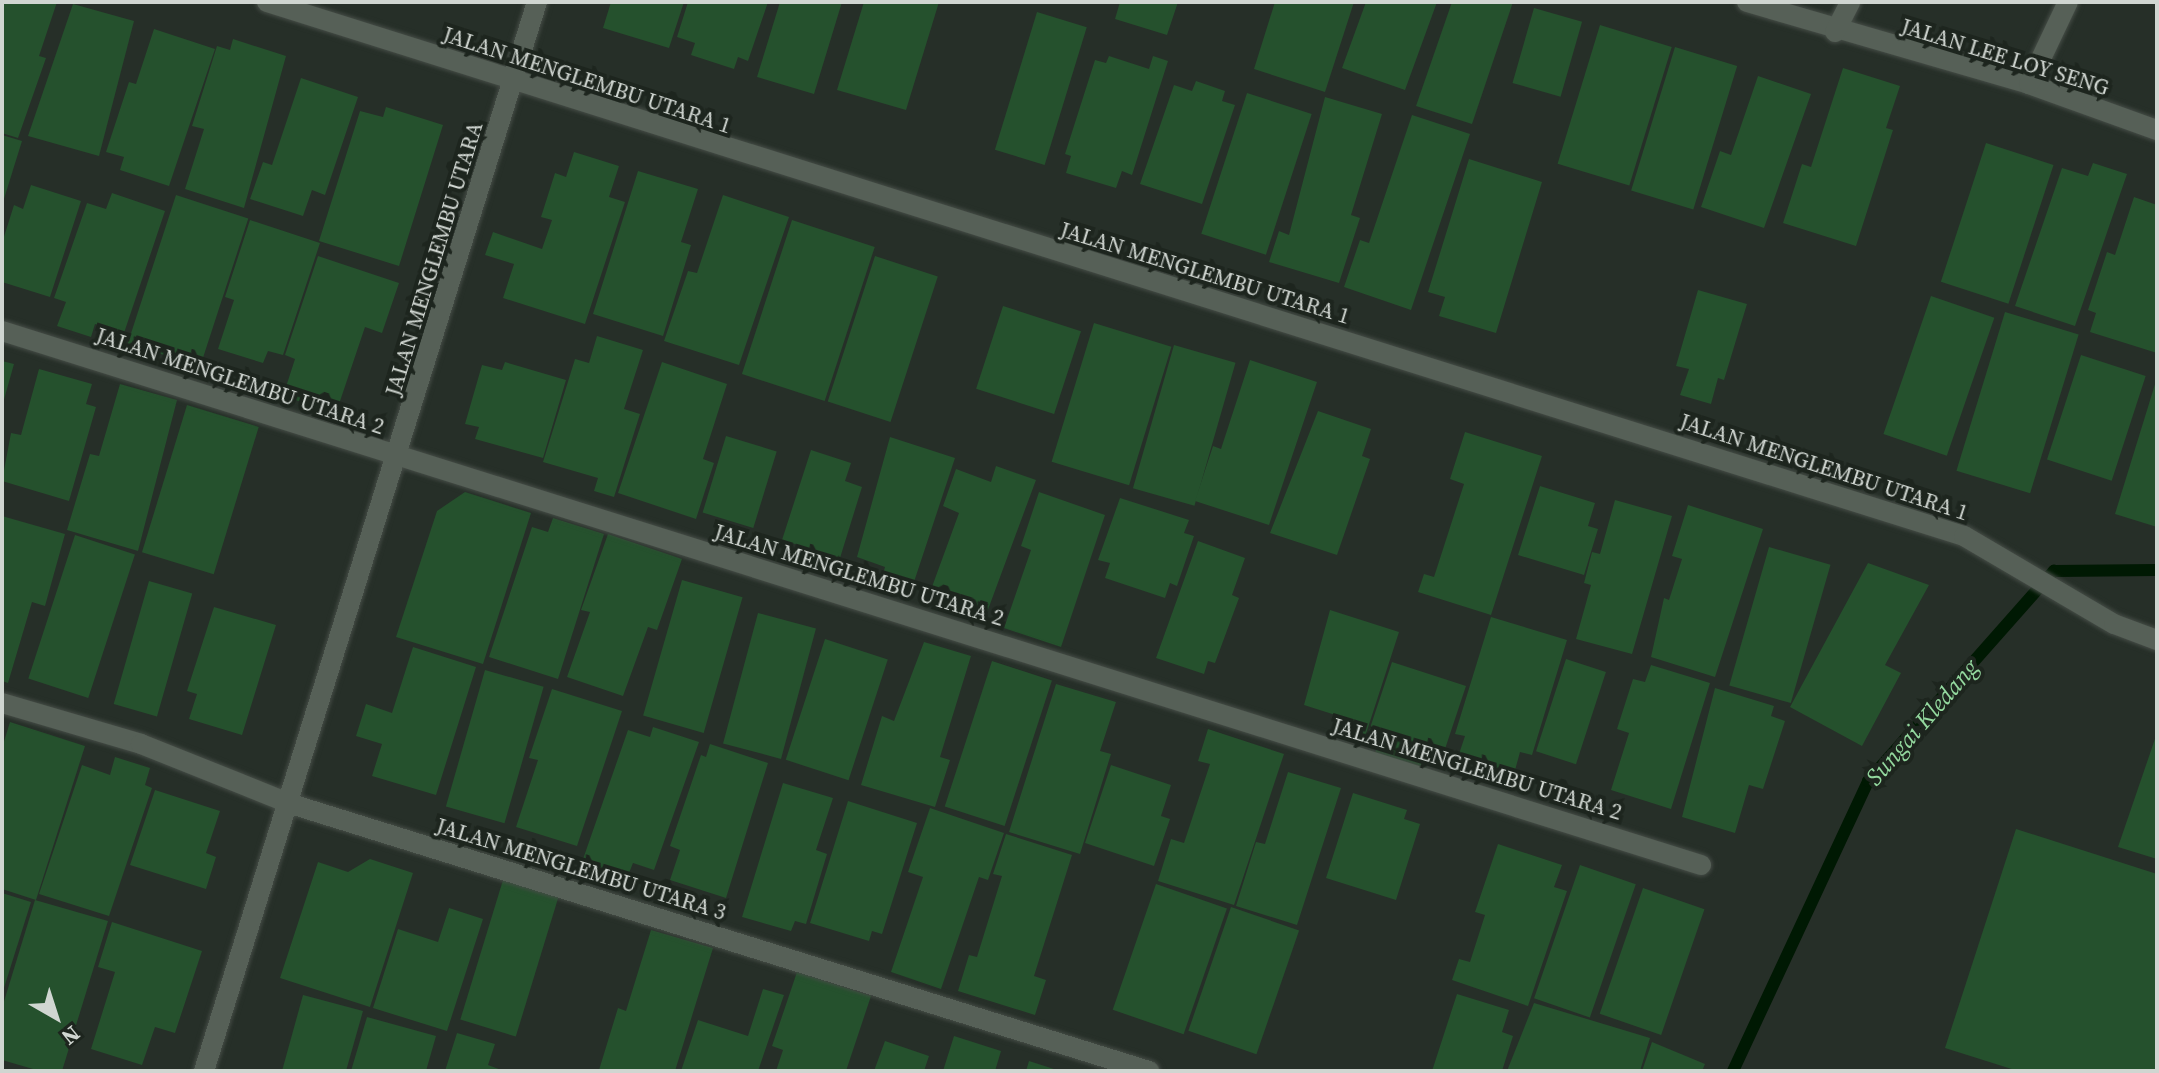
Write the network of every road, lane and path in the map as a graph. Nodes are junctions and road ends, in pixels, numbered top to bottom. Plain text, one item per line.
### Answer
1 (267, 2) edge
2 (537, 2) edge
3 (1747, 2) edge
4 (1850, 2) edge
5 (2068, 2) edge
6 (1835, 32) junction
7 (513, 83) junction
8 (2029, 84) junction
9 (2157, 130) edge
10 (2, 331) edge
11 (399, 456) junction
12 (2157, 640) edge
13 (2, 703) edge
14 (291, 804) junction
15 (1701, 865) dead end
16 (204, 1071) edge
17 (1149, 1071) edge

1 - 7 street, JALAN MENGLEMBU UTARA 1
2 - 7 street, JALAN MENGLEMBU UTARA
3 - 6 street, JALAN LEE LOY SENG
4 - 6 street
5 - 8 street
6 - 8 street, JALAN LEE LOY SENG
7 - 11 street, JALAN MENGLEMBU UTARA
7 - 12 street, JALAN MENGLEMBU UTARA 1
8 - 9 street, JALAN LEE LOY SENG
10 - 11 street, JALAN MENGLEMBU UTARA 2
11 - 14 street, JALAN MENGLEMBU UTARA
11 - 15 street, JALAN MENGLEMBU UTARA 2
13 - 14 street, JALAN MENGLEMBU UTARA 3
14 - 16 street, JALAN MENGLEMBU UTARA
14 - 17 street, JALAN MENGLEMBU UTARA 3

